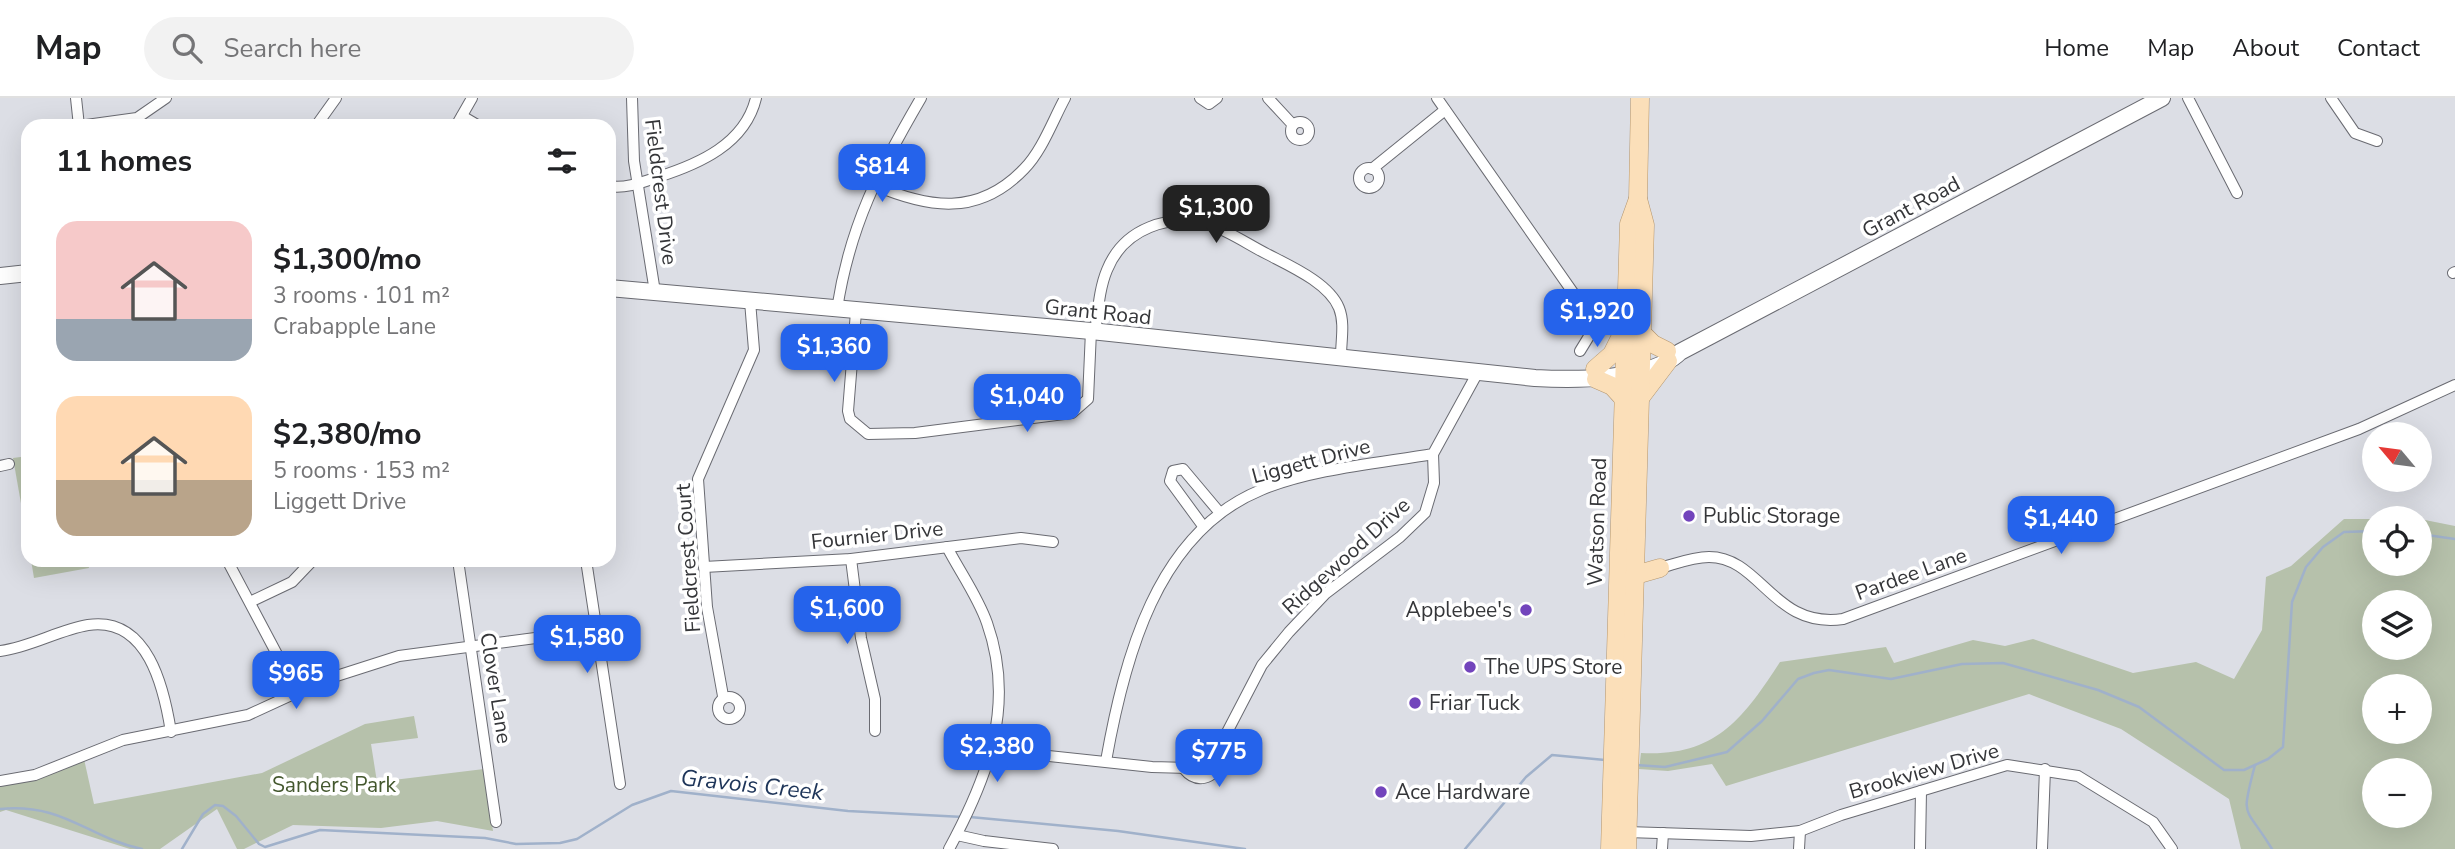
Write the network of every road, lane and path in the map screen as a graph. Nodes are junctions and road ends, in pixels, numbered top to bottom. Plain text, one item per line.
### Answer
1 (76, 98) edge
2 (166, 98) edge
3 (336, 98) edge
4 (472, 98) edge
5 (632, 98) edge
6 (757, 98) edge
7 (921, 98) edge
8 (1065, 98) edge
9 (1200, 98) edge
10 (1217, 98) edge
11 (1268, 98) edge
12 (1437, 98) edge
13 (1640, 98) edge
14 (2162, 98) edge
15 (2188, 98) edge
16 (2331, 98) edge
17 (1445, 110) junction
18 (78, 119) edge
19 (130, 119) edge
20 (321, 119) edge
21 (460, 119) edge
22 (1293, 125) dead end
23 (2377, 141) dead end
24 (1372, 169) dead end
25 (640, 183) junction
26 (874, 184) junction
27 (616, 185) edge
28 (2237, 193) dead end
29 (21, 274) edge
30 (0, 276) edge
31 (616, 289) edge
32 (655, 292) junction
33 (750, 300) junction
34 (837, 309) junction
35 (856, 312) junction
36 (1634, 330) junction
37 (1093, 332) junction
38 (1580, 351) dead end
39 (1671, 355) junction
40 (1341, 356) junction
41 (1632, 367) junction
42 (1478, 372) junction
43 (1591, 374) junction
44 (2455, 384) edge
45 (1632, 398) junction
46 (1433, 454) junction
47 (1220, 513) junction
48 (1203, 526) junction
49 (1053, 542) dead end
50 (947, 547) junction
51 (851, 559) junction
52 (231, 567) edge
53 (306, 567) edge
54 (459, 567) edge
55 (587, 567) edge
56 (704, 567) junction
57 (1660, 568) junction
58 (1629, 579) junction
59 (252, 601) junction
60 (596, 630) junction
61 (470, 647) junction
62 (0, 651) edge
63 (297, 692) junction
64 (723, 696) dead end
65 (875, 731) dead end
66 (172, 732) junction
67 (993, 750) junction
68 (1106, 761) junction
69 (2045, 769) junction
70 (1621, 776) junction
71 (0, 781) edge
72 (620, 784) dead end
73 (1921, 791) junction
74 (496, 822) dead end
75 (959, 830) junction
76 (1800, 831) junction
77 (1663, 833) junction
78 (1627, 840) edge
79 (950, 849) edge
80 (1053, 849) edge
81 (1611, 849) edge
82 (1662, 849) edge
83 (1799, 849) edge
84 (1920, 849) edge
85 (2042, 849) edge
86 (2172, 849) edge

1 - 18 street
2 - 19 street
3 - 20 street
4 - 21 street
5 - 25 street, Fieldcrest Drive
6 - 25 street
7 - 26 street
8 - 26 street
9 - 10 street
11 - 22 street
12 - 17 street
13 - 36 main road, Watson Road
14 - 39 street, Grant Road
15 - 28 street
16 - 23 street
17 - 24 street
17 - 38 street
25 - 27 street
25 - 32 street, Fieldcrest Drive
26 - 34 street
29 - 30 street
31 - 32 street, Grant Road
32 - 33 street, Grant Road
33 - 34 street, Grant Road
33 - 56 street, Fieldcrest Court
34 - 35 street, Grant Road
35 - 37 street, Grant Road
35 - 37 street
36 - 39 main road
36 - 41 main road, Watson Road
36 - 43 main road
37 - 40 street, Grant Road
37 - 40 street
39 - 41 street, Grant Road
39 - 45 main road
40 - 42 street, Grant Road
41 - 43 street, Grant Road
41 - 45 main road, Watson Road
42 - 43 street, Grant Road
42 - 46 street
43 - 45 main road
44 - 57 street, Pardee Lane
45 - 58 main road, Watson Road
45 - 58 main road, Watson Road
46 - 47 street, Liggett Drive
46 - 68 street, Ridgewood Drive
47 - 48 street, Liggett Drive
47 - 48 street
48 - 68 street, Liggett Drive
49 - 50 street, Fournier Drive
50 - 51 street, Fournier Drive
50 - 67 street
51 - 56 street, Fournier Drive
51 - 65 street
52 - 59 street
53 - 59 street
54 - 61 street, Clover Lane
55 - 60 street
56 - 64 street, Fieldcrest Court
57 - 58 main road
57 - 58 main road
58 - 70 main road, Watson Road
59 - 63 street
60 - 61 street
60 - 72 street
61 - 63 street
61 - 74 street, Clover Lane
62 - 66 street
63 - 66 street
66 - 71 street
67 - 68 street, Ridgewood Drive
67 - 75 street
69 - 73 street, Brookview Drive
69 - 85 street
69 - 86 street, Brookview Drive
70 - 78 main road, Watson Road
70 - 81 main road, Watson Road
73 - 76 street, Brookview Drive
73 - 84 street
75 - 79 street
75 - 80 street
76 - 77 street, Brookview Drive
76 - 83 street
77 - 78 street, Brookview Drive
77 - 82 street

